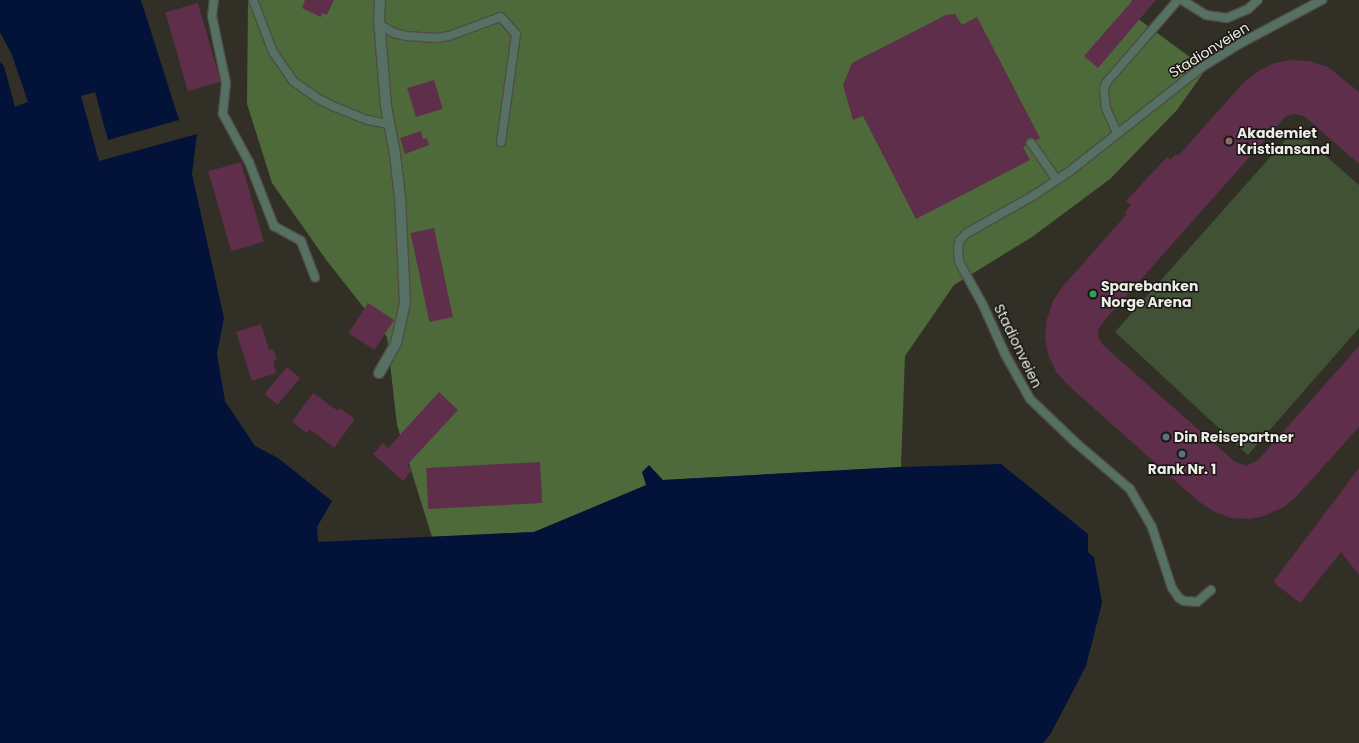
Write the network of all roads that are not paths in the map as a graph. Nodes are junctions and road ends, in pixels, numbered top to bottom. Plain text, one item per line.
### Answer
1 (214, 0) edge
2 (253, 0) edge
3 (380, 0) edge
4 (1178, 0) edge
5 (1182, 0) edge
6 (1258, 0) edge
7 (1322, 0) edge
8 (379, 24) junction
9 (389, 124) junction
10 (1117, 133) junction
11 (501, 142) dead end
12 (1031, 143) dead end
13 (1057, 180) junction
14 (315, 277) dead end
15 (379, 373) dead end
16 (1209, 593) dead end

1 - 14 lane
2 - 9 lane
3 - 8 street
4 - 10 lane
5 - 6 lane, Stadionveien
7 - 10 lane, Stadionveien
8 - 9 street
8 - 11 lane
9 - 15 street
10 - 13 lane, Stadionveien
12 - 13 lane
13 - 16 lane, Stadionveien

